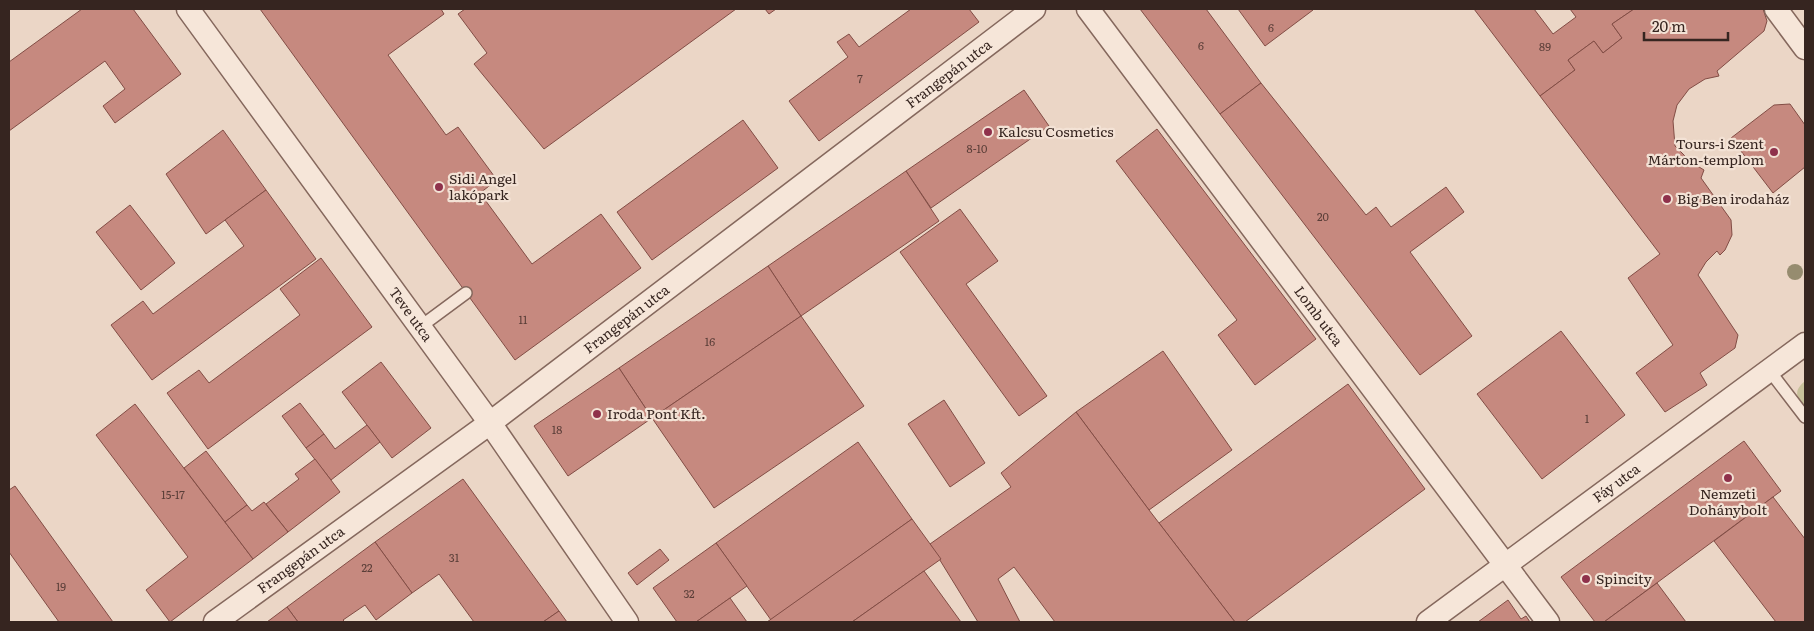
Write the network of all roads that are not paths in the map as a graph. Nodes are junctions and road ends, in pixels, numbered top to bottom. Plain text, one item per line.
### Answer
1 (188, 9) edge
2 (1034, 9) edge
3 (1088, 9) edge
4 (1776, 9) edge
5 (1805, 48) edge
6 (466, 293) dead end
7 (420, 327) junction
8 (1805, 344) edge
9 (1769, 370) junction
10 (1805, 416) edge
11 (490, 423) junction
12 (1506, 566) junction
13 (215, 622) edge
14 (627, 622) edge
15 (1428, 622) edge
16 (1548, 622) edge

1 - 7 street, Teve utca
2 - 11 street, Frangepán utca
3 - 12 street, Lomb utca
4 - 5 street
6 - 7 lane
7 - 11 street, Teve utca
8 - 9 street, Fáy utca
9 - 10 lane
9 - 12 street, Fáy utca
11 - 13 street, Frangepán utca
11 - 14 street, Teve utca
12 - 15 street, Fáy utca
12 - 16 street, Lomb utca

